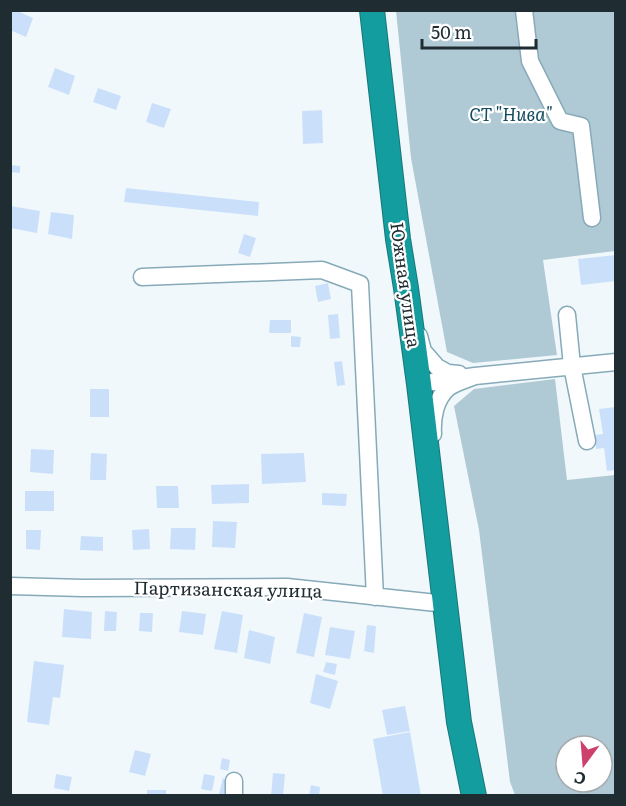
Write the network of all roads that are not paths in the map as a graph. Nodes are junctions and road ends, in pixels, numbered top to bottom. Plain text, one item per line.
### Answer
1 (372, 10) edge
2 (524, 10) edge
3 (592, 218) dead end
4 (398, 239) junction
5 (142, 277) dead end
6 (567, 315) dead end
7 (615, 362) edge
8 (572, 366) junction
9 (475, 376) junction
10 (418, 384) junction
11 (587, 441) dead end
12 (440, 559) junction
13 (10, 586) edge
14 (375, 597) junction
15 (446, 604) junction
16 (474, 795) edge

1 - 4 highway, Южная улица
2 - 3 street
4 - 9 street
4 - 10 highway, Южная улица
5 - 14 street
6 - 8 street
7 - 8 street
8 - 9 street
8 - 11 street
9 - 10 street
9 - 12 street
10 - 12 highway, Южная улица
12 - 15 highway, Южная улица
13 - 14 street, Партизанская улица
14 - 15 street, Партизанская улица
15 - 16 highway, Южная улица

